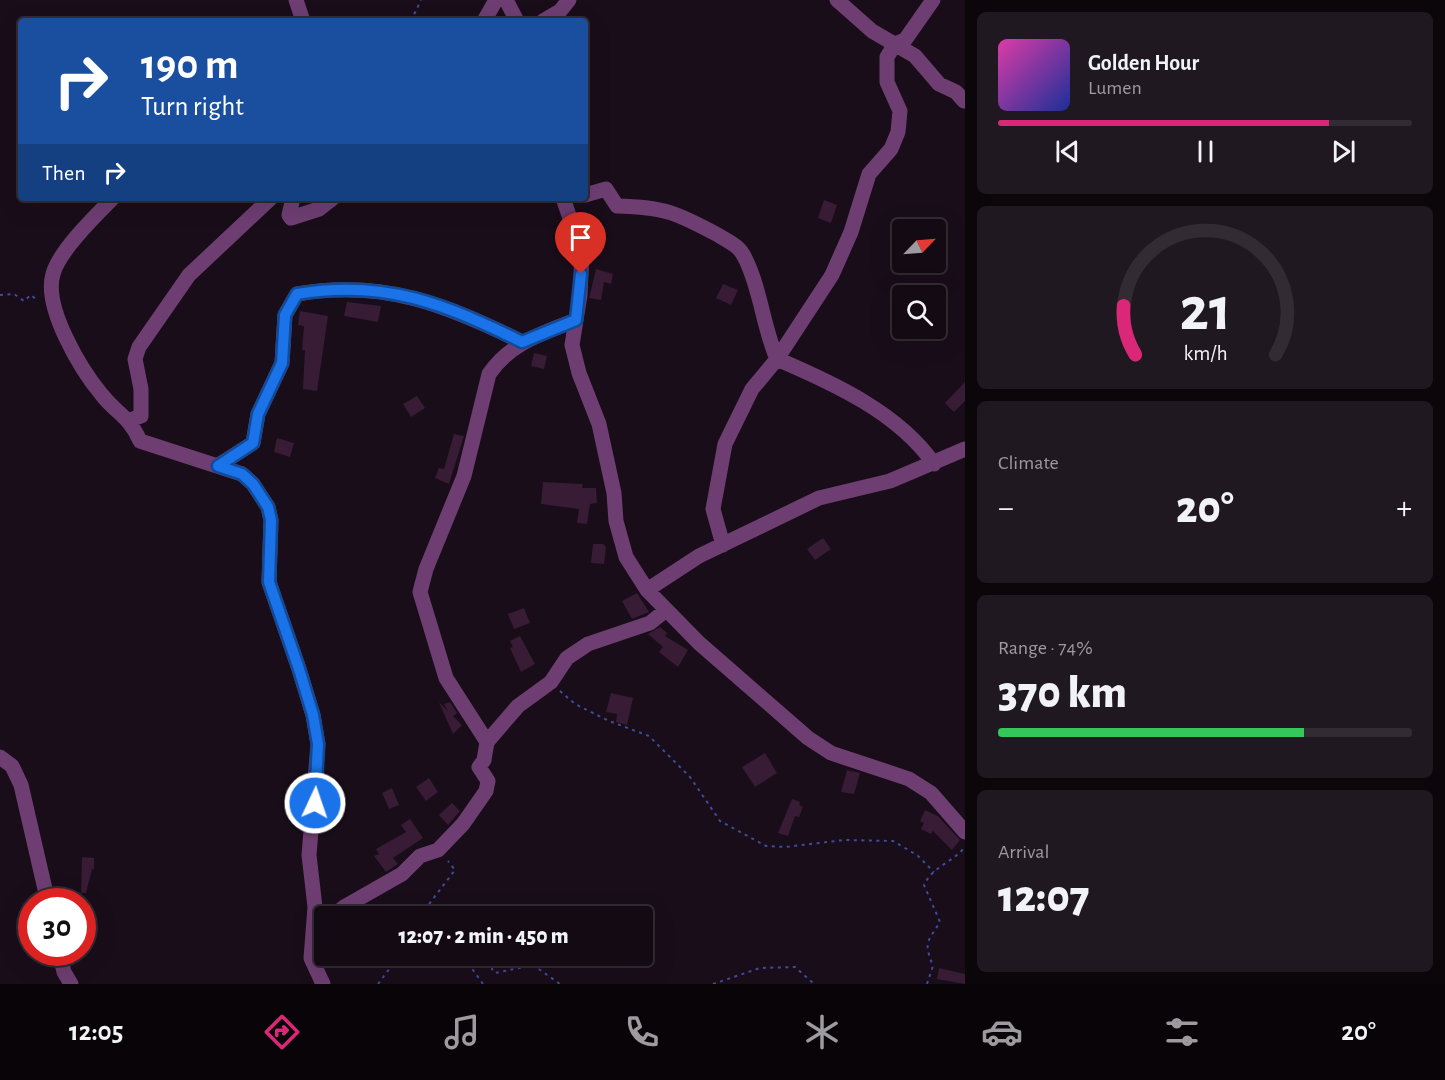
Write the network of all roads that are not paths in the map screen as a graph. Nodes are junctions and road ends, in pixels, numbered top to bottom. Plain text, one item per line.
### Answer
1 (296, 0) edge
2 (496, 0) edge
3 (506, 0) edge
4 (568, 0) edge
5 (837, 0) edge
6 (933, 0) edge
7 (302, 18) edge
8 (486, 18) edge
9 (515, 18) edge
10 (548, 18) edge
11 (895, 44) junction
12 (964, 101) edge
13 (588, 194) edge
14 (110, 201) edge
15 (268, 201) edge
16 (291, 201) edge
17 (329, 201) edge
18 (569, 201) edge
19 (576, 320) junction
20 (522, 342) junction
21 (777, 360) junction
22 (129, 420) junction
23 (965, 449) edge
24 (934, 464) junction
25 (218, 466) junction
26 (723, 545) junction
27 (647, 590) junction
28 (666, 610) junction
29 (487, 742) junction
30 (0, 757) edge
31 (965, 832) edge
32 (45, 888) edge
33 (316, 906) edge
34 (346, 906) edge
35 (314, 946) edge
36 (314, 965) edge
37 (63, 966) edge
38 (314, 966) edge
39 (70, 984) edge
40 (322, 984) edge

1 - 7 street
2 - 8 street
3 - 9 street
4 - 10 street
5 - 11 street
6 - 11 street
11 - 12 street
11 - 21 street
13 - 21 street
14 - 22 street
15 - 22 street
16 - 17 street
18 - 19 street
19 - 20 street
19 - 27 street
20 - 25 street
20 - 29 street
21 - 24 street
21 - 26 street
22 - 25 street
23 - 24 street
24 - 26 street
25 - 33 street
26 - 27 street
27 - 28 street
28 - 29 street
28 - 31 street
29 - 34 street
30 - 32 street
35 - 36 street
37 - 39 street
38 - 40 street

